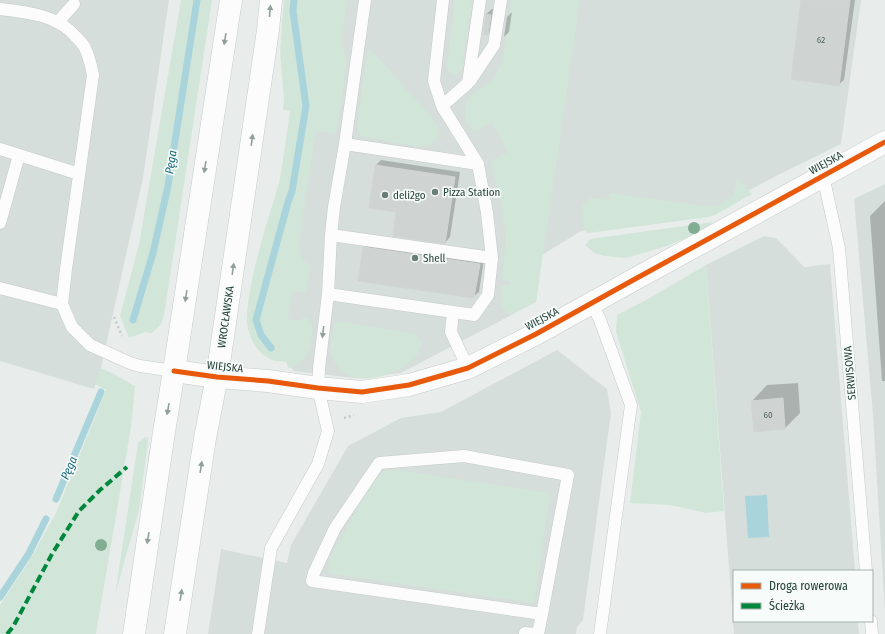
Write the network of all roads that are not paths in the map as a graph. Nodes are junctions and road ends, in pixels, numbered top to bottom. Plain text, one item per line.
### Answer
1 (231, 0) edge
2 (271, 0) edge
3 (365, 0) edge
4 (443, 0) edge
5 (480, 0) edge
6 (501, 0) edge
7 (74, 4) dead end
8 (0, 9) edge
9 (58, 22) junction
10 (468, 83) junction
11 (442, 106) junction
12 (885, 142) edge
13 (345, 144) junction
14 (0, 149) edge
15 (19, 155) junction
16 (478, 164) junction
17 (79, 174) junction
18 (823, 176) junction
19 (0, 222) edge
20 (331, 235) junction
21 (492, 258) junction
22 (0, 288) edge
23 (328, 294) junction
24 (62, 304) junction
25 (592, 304) junction
26 (453, 312) junction
27 (468, 368) junction
28 (174, 371) junction
29 (217, 377) junction
30 (318, 388) junction
31 (866, 570) edge
32 (542, 614) junction
33 (871, 622) edge
34 (134, 634) edge
35 (174, 634) edge
36 (258, 634) edge
37 (525, 634) edge
38 (533, 634) edge
39 (538, 634) edge
40 (600, 634) edge
41 (872, 634) edge

1 -> 28 main road
29 -> 2 main road, WROCŁAWSKA
3 - 13 lane
4 - 11 lane
5 - 10 lane
6 - 10 lane
7 - 9 lane
8 - 9 lane
9 - 17 lane
10 - 11 lane
11 - 16 lane
12 - 18 main road, WIEJSKA
13 - 16 lane
13 - 20 lane
14 - 15 lane
15 - 17 lane
15 - 19 lane
16 - 21 lane
17 - 24 lane
18 - 25 main road, WIEJSKA
18 - 31 lane, SERWISOWA
20 - 21 lane
20 - 23 lane
21 - 26 lane
22 - 24 lane
23 - 26 lane
23 -> 30 lane
24 - 28 lane
25 - 27 main road, WIEJSKA
25 - 40 lane
26 - 27 lane
27 - 30 main road, WIEJSKA
28 - 29 main road, WIEJSKA
28 -> 34 main road
29 - 30 main road, WIEJSKA
35 -> 29 main road, WROCŁAWSKA
30 - 36 lane
32 - 32 lane
32 - 39 lane
33 - 41 lane
37 - 38 lane

